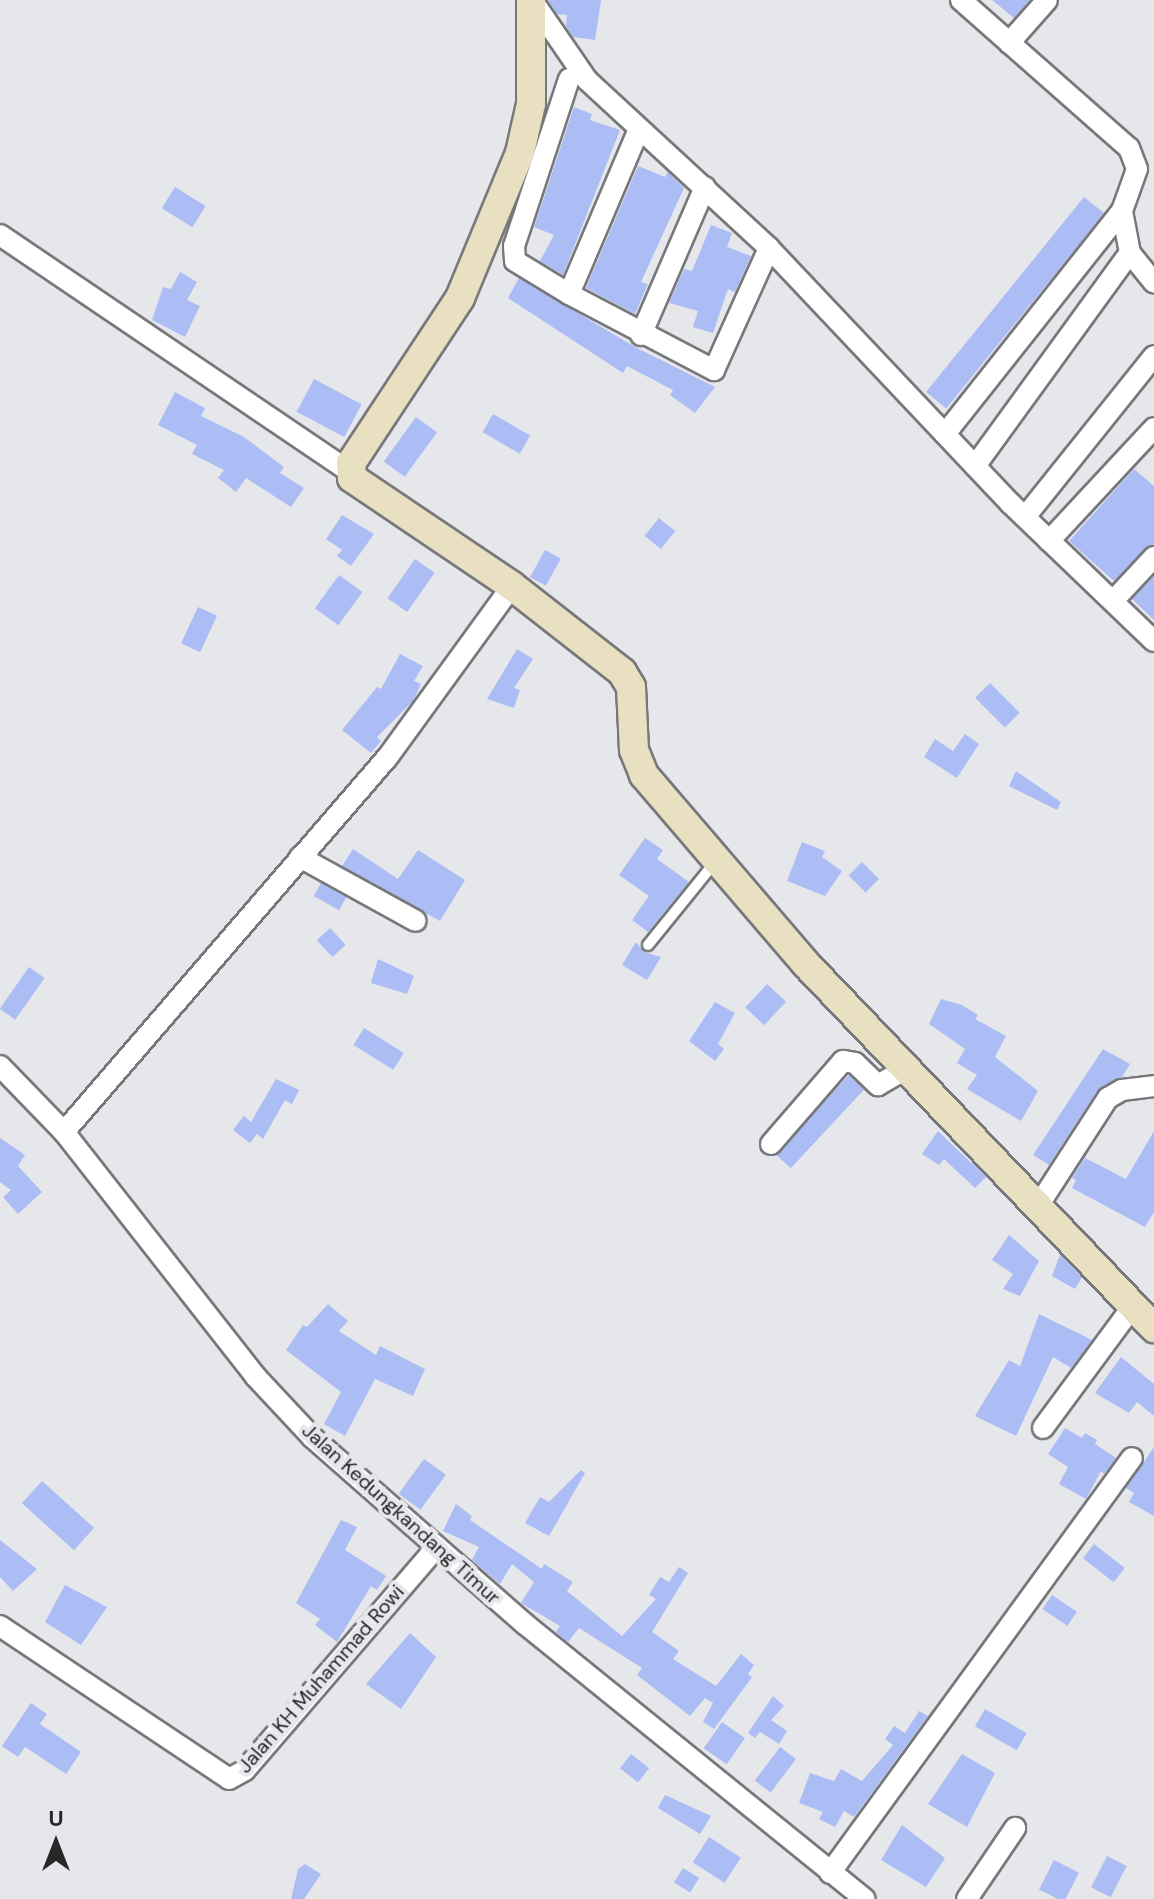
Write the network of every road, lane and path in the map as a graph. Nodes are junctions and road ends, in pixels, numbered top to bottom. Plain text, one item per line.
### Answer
1 (531, 0) edge
2 (961, 0) edge
3 (1047, 0) edge
4 (1009, 43) junction
5 (531, 80) junction
6 (578, 80) junction
7 (639, 129) junction
8 (705, 187) junction
9 (1122, 211) junction
10 (0, 235) edge
11 (769, 248) junction
12 (1130, 253) junction
13 (1154, 283) edge
14 (569, 294) junction
15 (641, 335) junction
16 (1154, 356) edge
17 (1154, 428) edge
18 (945, 434) junction
19 (975, 466) junction
20 (351, 473) junction
21 (1025, 517) junction
22 (1049, 541) junction
23 (1154, 557) edge
24 (512, 586) junction
25 (1113, 601) junction
26 (1154, 641) edge
27 (300, 857) junction
28 (717, 860) junction
29 (416, 921) dead end
30 (648, 945) dead end
31 (0, 1066) edge
32 (906, 1069) junction
33 (1154, 1086) edge
34 (64, 1132) junction
35 (771, 1144) dead end
36 (1038, 1206) junction
37 (1133, 1306) junction
38 (1154, 1328) edge
39 (1043, 1428) dead end
40 (1132, 1458) dead end
41 (435, 1549) junction
42 (0, 1626) edge
43 (1015, 1828) dead end
44 (830, 1873) junction
45 (865, 1899) edge
46 (967, 1899) edge

1 - 5 street
1 - 6 street
2 - 4 street
3 - 4 street
4 - 9 street
5 - 6 street
5 - 20 street
6 - 7 street
6 - 14 street
7 - 8 street
7 - 14 street
8 - 11 street
8 - 15 street
9 - 12 street
9 - 18 street
10 - 20 street
11 - 15 street
11 - 18 street
12 - 13 street
12 - 19 street
14 - 15 street
16 - 21 street
17 - 22 street
18 - 19 street
19 - 21 street
20 - 24 street
21 - 22 street
22 - 25 street
23 - 25 street
24 - 27 street
24 - 28 street
25 - 26 street
27 - 29 street
27 - 34 street
28 - 30 lane
28 - 32 street
31 - 34 street, Jalan Kedungkandang Timur
32 - 35 street
32 - 36 street
33 - 36 street
34 - 41 street, Jalan Kedungkandang Timur
36 - 37 street
37 - 38 street
37 - 39 street
40 - 44 street
41 - 42 street, Jalan KH Muhammad Rowi
41 - 44 street, Jalan Kedungkandang Timur
43 - 46 street
44 - 45 street, Jalan Kedungkandang Timur

